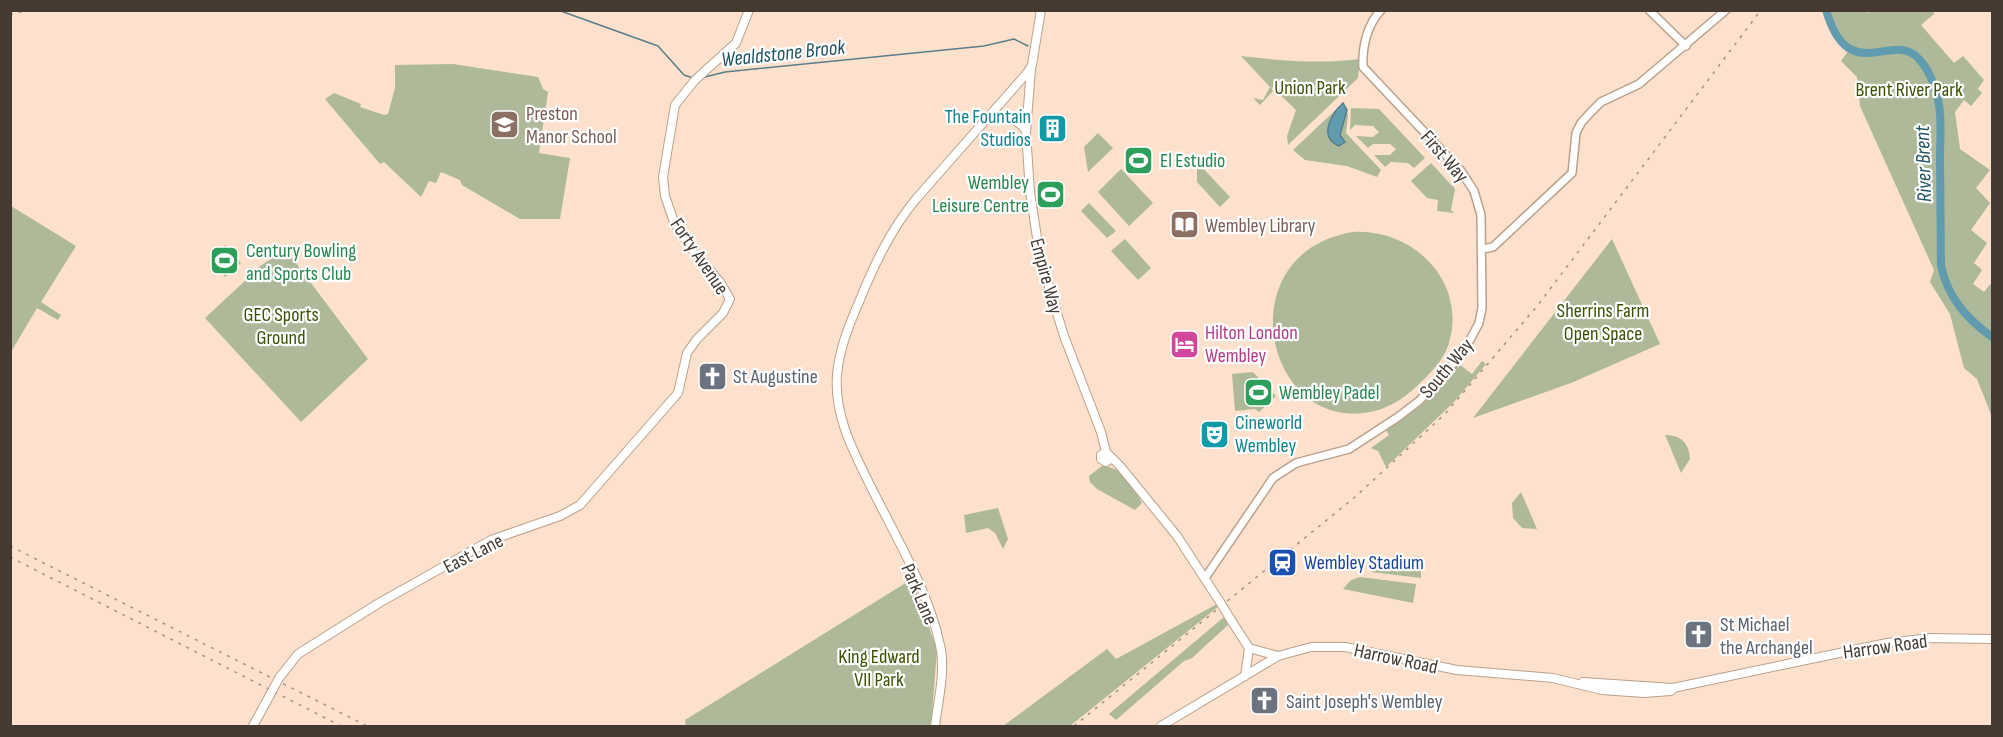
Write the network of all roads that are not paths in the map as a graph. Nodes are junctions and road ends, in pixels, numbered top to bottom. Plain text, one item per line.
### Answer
1 (749, 10) edge
2 (1041, 10) edge
3 (1381, 10) edge
4 (1650, 10) edge
5 (1726, 10) edge
6 (1684, 47) junction
7 (1032, 65) junction
8 (1015, 89) junction
9 (1029, 93) junction
10 (1000, 106) junction
11 (988, 117) junction
12 (1003, 117) junction
13 (1027, 117) junction
14 (1017, 122) junction
15 (1026, 132) junction
16 (1482, 249) junction
17 (684, 372) joint
18 (1205, 578) junction
19 (1992, 639) edge
20 (1249, 648) junction
21 (1278, 656) junction
22 (1245, 676) junction
23 (253, 726) edge
24 (935, 726) edge
25 (1161, 726) edge

1 - 17 main road, Forty Avenue
2 - 7 main road, Empire Way
3 - 16 main road, First Way
4 - 6 main road
5 - 6 main road
6 - 16 main road
7 - 8 main road
7 - 9 main road, Empire Way
8 - 9 main road
8 - 10 main road
9 - 13 main road, Empire Way
10 - 11 main road, Park Lane
10 - 12 main road
11 - 12 main road
11 - 24 main road, Park Lane
12 - 14 main road
13 - 14 main road
13 - 15 main road, Empire Way
14 - 15 main road
15 - 18 main road, Empire Way
16 - 18 main road, South Way
17 - 23 main road, East Lane, bridge
18 - 20 main road, Empire Way, bridge
19 - 21 main road, Harrow Road
20 - 21 main road
20 - 22 main road
21 - 22 main road, Harrow Road
22 - 25 main road, Harrow Road

